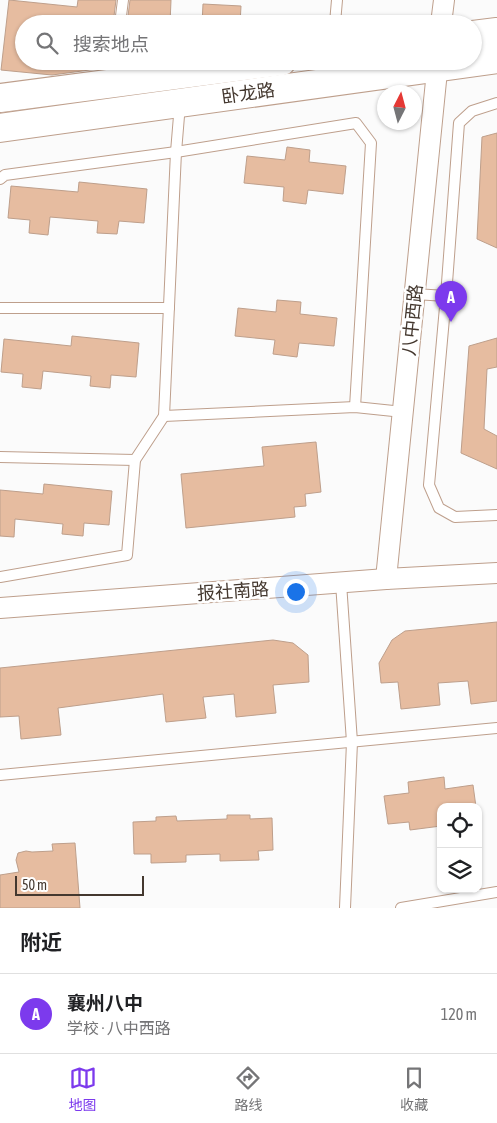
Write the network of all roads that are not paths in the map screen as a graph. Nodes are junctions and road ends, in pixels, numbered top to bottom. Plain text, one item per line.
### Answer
1 (123, 0) edge
2 (337, 0) edge
3 (444, 0) edge
4 (121, 15) edge
5 (336, 15) edge
6 (442, 15) edge
7 (497, 32) edge
8 (482, 34) edge
9 (497, 59) edge
10 (482, 60) edge
11 (145, 70) edge
12 (398, 70) edge
13 (437, 70) edge
14 (115, 72) edge
15 (0, 98) edge
16 (180, 103) junction
17 (497, 103) edge
18 (0, 128) edge
19 (176, 152) junction
20 (0, 178) edge
21 (415, 294) junction
22 (446, 296) junction
23 (0, 308) edge
24 (169, 308) junction
25 (356, 407) junction
26 (403, 412) junction
27 (164, 416) junction
28 (0, 457) edge
29 (135, 460) junction
30 (497, 514) edge
31 (497, 573) edge
32 (0, 577) edge
33 (386, 579) junction
34 (341, 583) junction
35 (0, 608) edge
36 (497, 728) edge
37 (352, 742) junction
38 (0, 776) edge
39 (497, 892) edge
40 (345, 908) edge
41 (401, 908) edge

1 - 4 lane
2 - 5 lane
3 - 6 street
7 - 8 main road
9 - 10 main road, 卧龙路
11 - 14 main road, 卧龙路
12 - 16 main road, 卧龙路
13 - 21 street, 八中西路
14 - 15 main road, 卧龙路
16 - 18 main road, 卧龙路
16 - 19 lane
17 - 22 lane
19 - 20 lane
19 - 24 lane
19 - 25 lane
21 - 22 lane
21 - 26 street, 八中西路
22 - 30 lane
23 - 24 lane
24 - 27 lane
25 - 26 lane
25 - 27 lane
26 - 33 street, 八中西路
27 - 29 lane
28 - 29 lane
29 - 32 lane
31 - 33 street, 报社南路
33 - 34 street, 报社南路
34 - 35 street, 报社南路
34 - 37 lane
36 - 37 lane
37 - 38 lane
37 - 40 lane
39 - 41 lane

